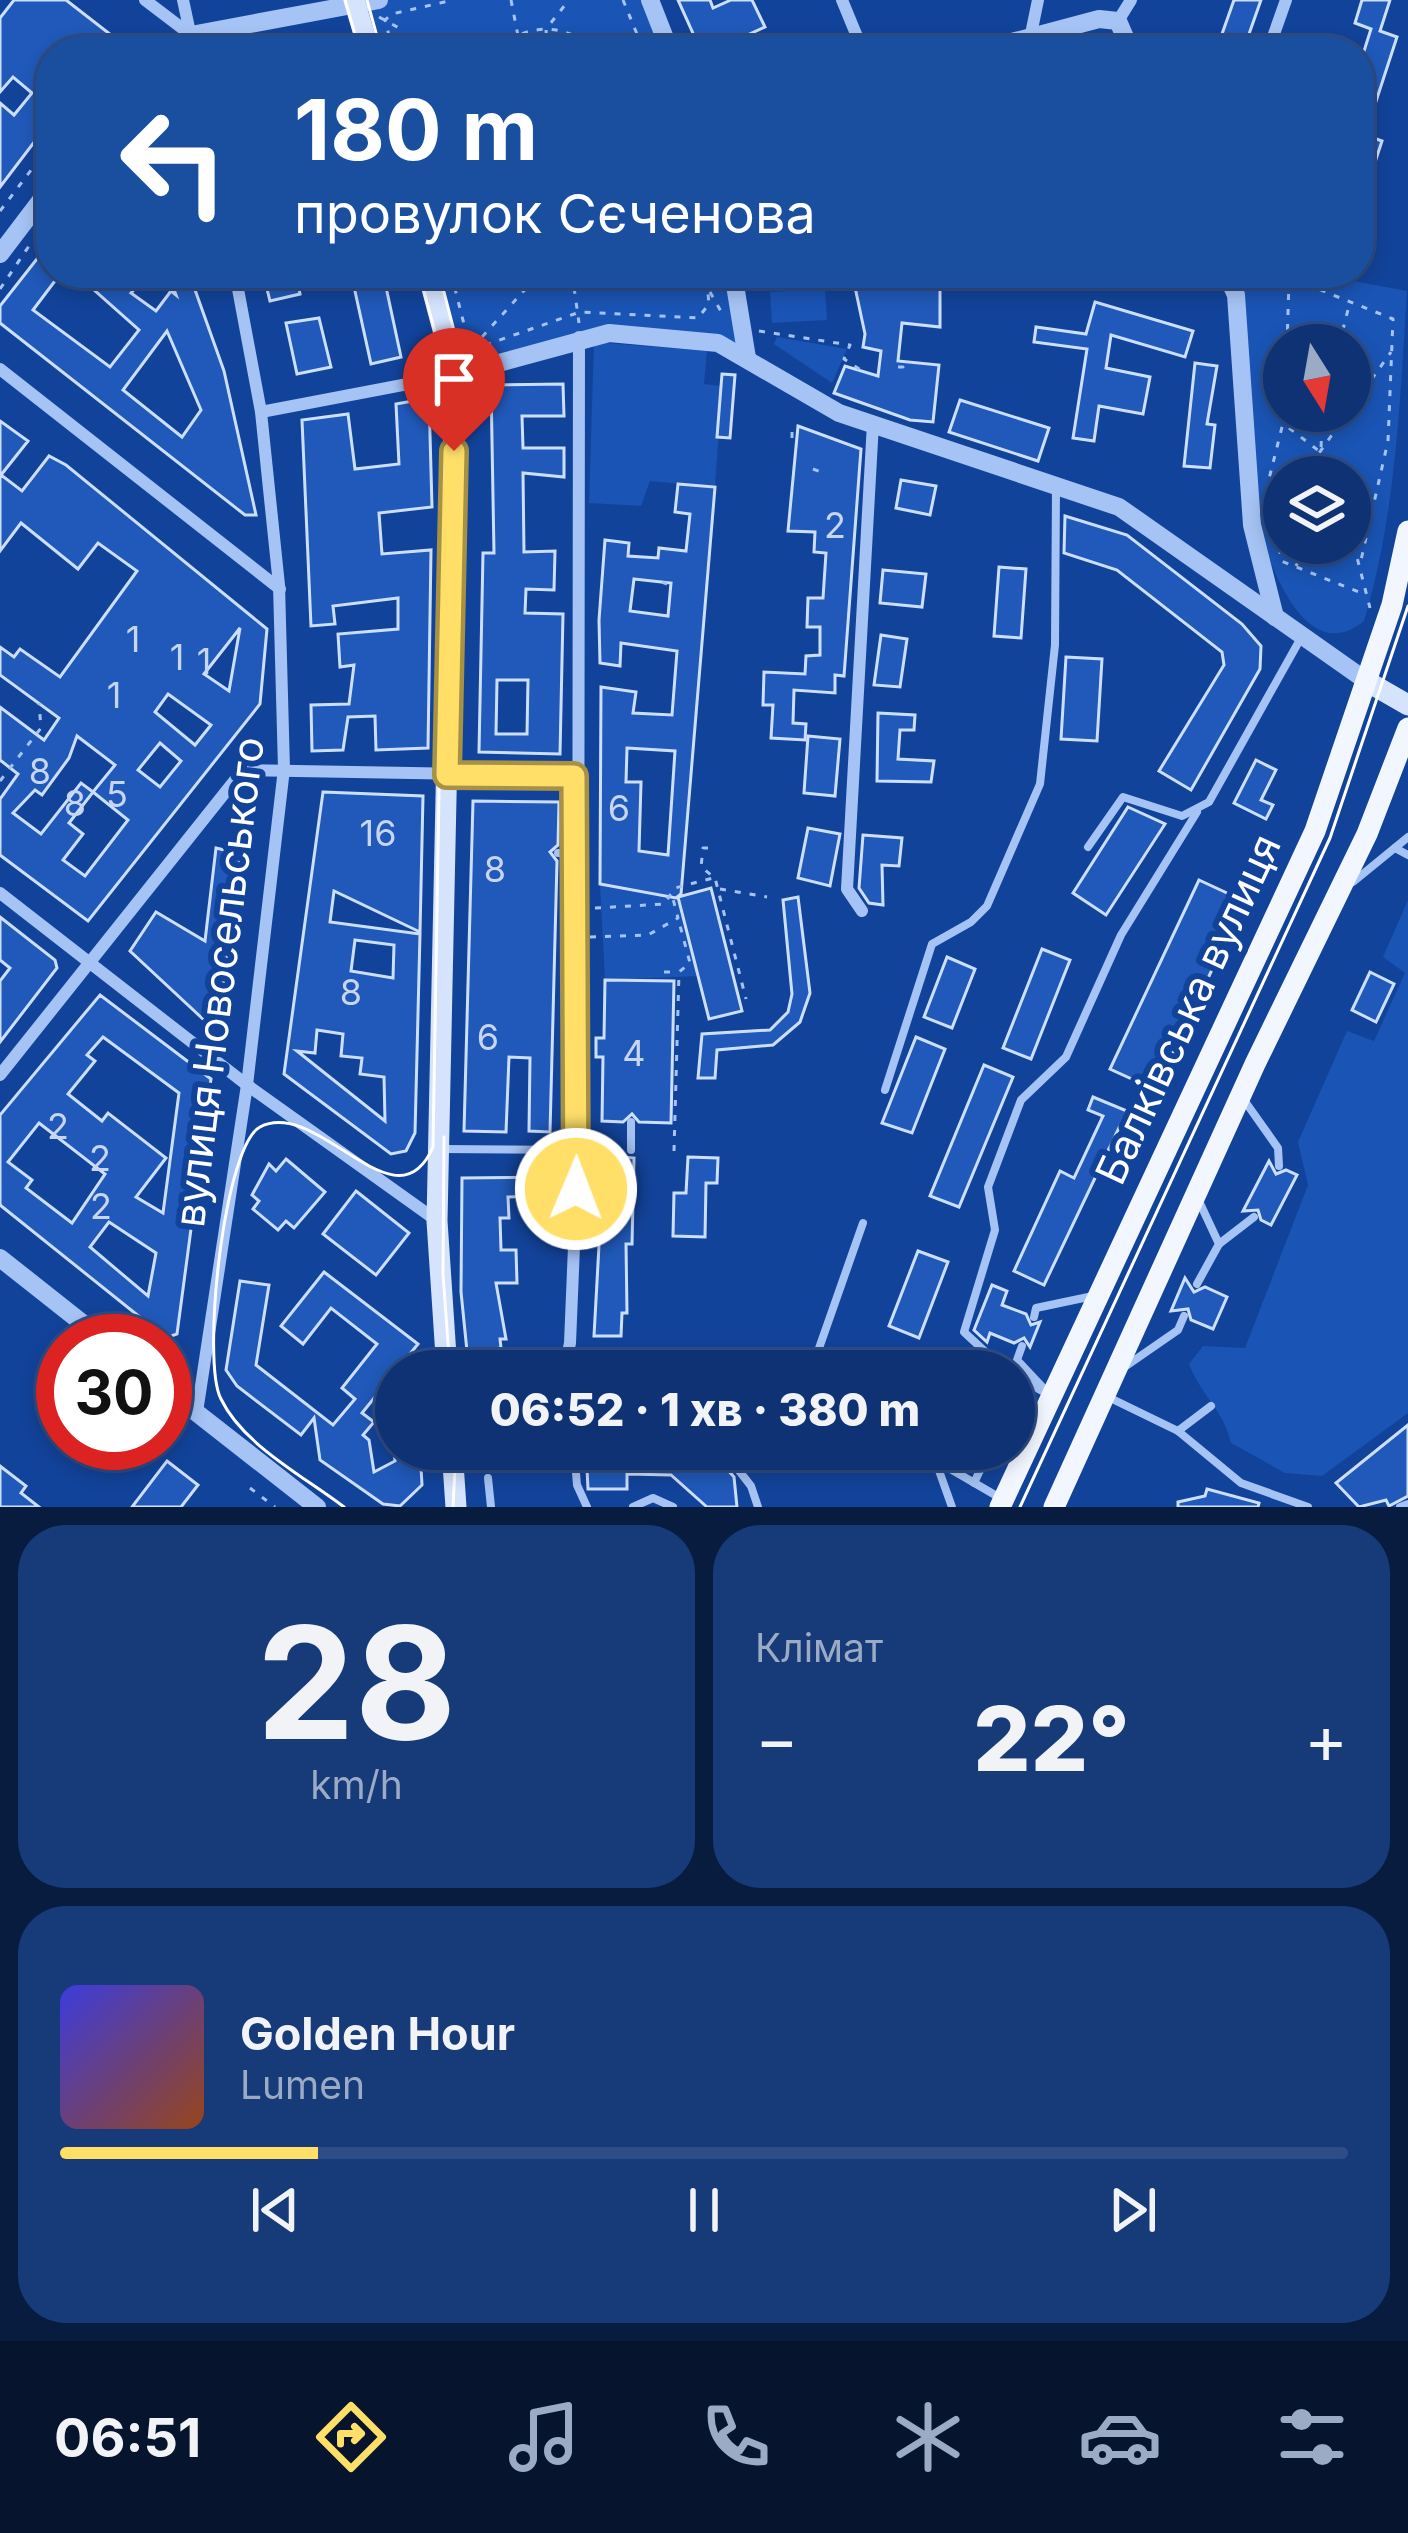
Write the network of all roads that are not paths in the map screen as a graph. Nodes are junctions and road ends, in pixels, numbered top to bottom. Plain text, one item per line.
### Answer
1 (145, 0) edge
2 (183, 0) edge
3 (650, 0) edge
4 (842, 0) edge
5 (1038, 0) edge
6 (1131, 0) edge
7 (1286, 0) edge
8 (363, 2) edge
9 (1118, 21) junction
10 (184, 36) edge
11 (191, 36) edge
12 (221, 36) edge
13 (367, 36) edge
14 (664, 36) edge
15 (857, 36) edge
16 (1036, 36) edge
17 (1048, 36) edge
18 (1124, 36) edge
19 (1273, 36) edge
20 (36, 207) edge
21 (0, 254) edge
22 (238, 288) edge
23 (432, 288) edge
24 (736, 288) edge
25 (1233, 288) edge
26 (579, 337) junction
27 (747, 358) junction
28 (0, 369) edge
29 (455, 375) junction
30 (261, 412) junction
31 (873, 422) junction
32 (1056, 487) junction
33 (1408, 531) edge
34 (280, 589) junction
35 (1275, 617) junction
36 (1302, 636) junction
37 (1368, 682) junction
38 (1408, 705) edge
39 (1408, 728) edge
40 (1403, 759) edge
41 (284, 770) junction
42 (447, 775) junction
43 (574, 776) junction
44 (1197, 812) junction
45 (1408, 837) edge
46 (1088, 847) dead end
47 (1395, 848) junction
48 (558, 853) dead end
49 (576, 853) junction
50 (1408, 855) edge
51 (0, 893) edge
52 (1337, 894) junction
53 (862, 911) dead end
54 (88, 961) junction
55 (0, 1075) edge
56 (247, 1085) junction
57 (885, 1090) dead end
58 (1241, 1095) junction
59 (632, 1122) dead end
60 (439, 1149) junction
61 (578, 1150) junction
62 (631, 1150) dead end
63 (1279, 1166) dead end
64 (1197, 1195) junction
65 (1254, 1216) dead end
66 (437, 1221) junction
67 (863, 1223) dead end
68 (1219, 1244) junction
69 (0, 1258) edge
70 (1197, 1284) dead end
71 (1095, 1295) junction
72 (71, 1314) edge
73 (1184, 1316) dead end
74 (1034, 1317) dead end
75 (1022, 1346) dead end
76 (446, 1350) edge
77 (568, 1350) edge
78 (818, 1350) edge
79 (983, 1350) edge
80 (1107, 1386) junction
81 (1035, 1387) edge
82 (1050, 1395) junction
83 (1211, 1406) dead end
84 (192, 1408) edge
85 (197, 1412) junction
86 (1039, 1420) junction
87 (1035, 1421) edge
88 (1178, 1431) junction
89 (456, 1470) edge
90 (576, 1470) edge
91 (739, 1470) edge
92 (941, 1470) edge
93 (952, 1470) edge
94 (980, 1470) edge
95 (488, 1478) dead end
96 (974, 1483) junction
97 (1002, 1503) edge
98 (317, 1507) edge
99 (456, 1507) edge
100 (491, 1507) edge
101 (587, 1507) edge
102 (633, 1507) edge
103 (673, 1507) edge
104 (758, 1507) edge
105 (952, 1507) edge
106 (1054, 1507) edge
107 (1308, 1507) edge

1 - 10 street
2 - 11 street
3 - 14 street
4 - 15 street
5 - 16 street
6 - 9 street
7 - 19 street
8 - 12 street
8 - 13 main road
9 - 17 street
9 - 18 street
20 - 21 street
22 - 30 street, вулиця Новосельського
23 - 29 main road
24 - 27 street
25 - 35 street
26 - 27 street
26 - 29 street
26 - 43 street
27 - 31 street
28 - 34 street
29 - 30 street
29 - 42 main road
30 - 34 street, вулиця Новосельського
31 - 32 street
31 - 53 street
32 - 35 street
32 - 57 lane
33 - 37 main road, Балківська вулиця
34 - 41 street, вулиця Новосельського
35 - 36 street
36 - 37 street
36 - 44 lane
37 - 38 main road
37 - 71 main road, Балківська вулиця
39 - 40 main road, Балківська вулиця
40 - 52 main road, Балківська вулиця
41 - 42 street
41 - 54 street
41 - 56 street, вулиця Новосельського
42 - 43 street
42 - 60 main road
43 - 49 street
44 - 46 lane
44 - 79 lane
45 - 47 lane
47 - 50 lane
47 - 52 lane
48 - 49 lane
49 - 61 street
51 - 54 street
52 - 58 main road, Балківська вулиця
54 - 55 street
54 - 56 street
56 - 66 street
56 - 85 street, вулиця Новосельського
58 - 63 lane
58 - 64 main road, Балківська вулиця
59 - 62 lane
60 - 61 lane
60 - 66 main road
61 - 77 street
64 - 68 lane
64 - 80 main road, Балківська вулиця
65 - 68 lane
66 - 76 main road
67 - 78 lane
68 - 70 lane
69 - 72 street
71 - 74 lane
71 - 82 main road, Балківська вулиця
73 - 80 lane
75 - 82 lane
80 - 88 lane
80 - 106 main road, Балківська вулиця
81 - 82 lane
82 - 86 main road, Балківська вулиця
83 - 88 lane
84 - 85 street
85 - 98 street
86 - 87 lane
86 - 97 main road, Балківська вулиця
88 - 107 lane
89 - 99 main road
90 - 101 lane
91 - 104 lane
92 - 105 lane
93 - 96 lane
94 - 96 lane
95 - 100 lane
96 - 97 lane
102 - 103 lane

